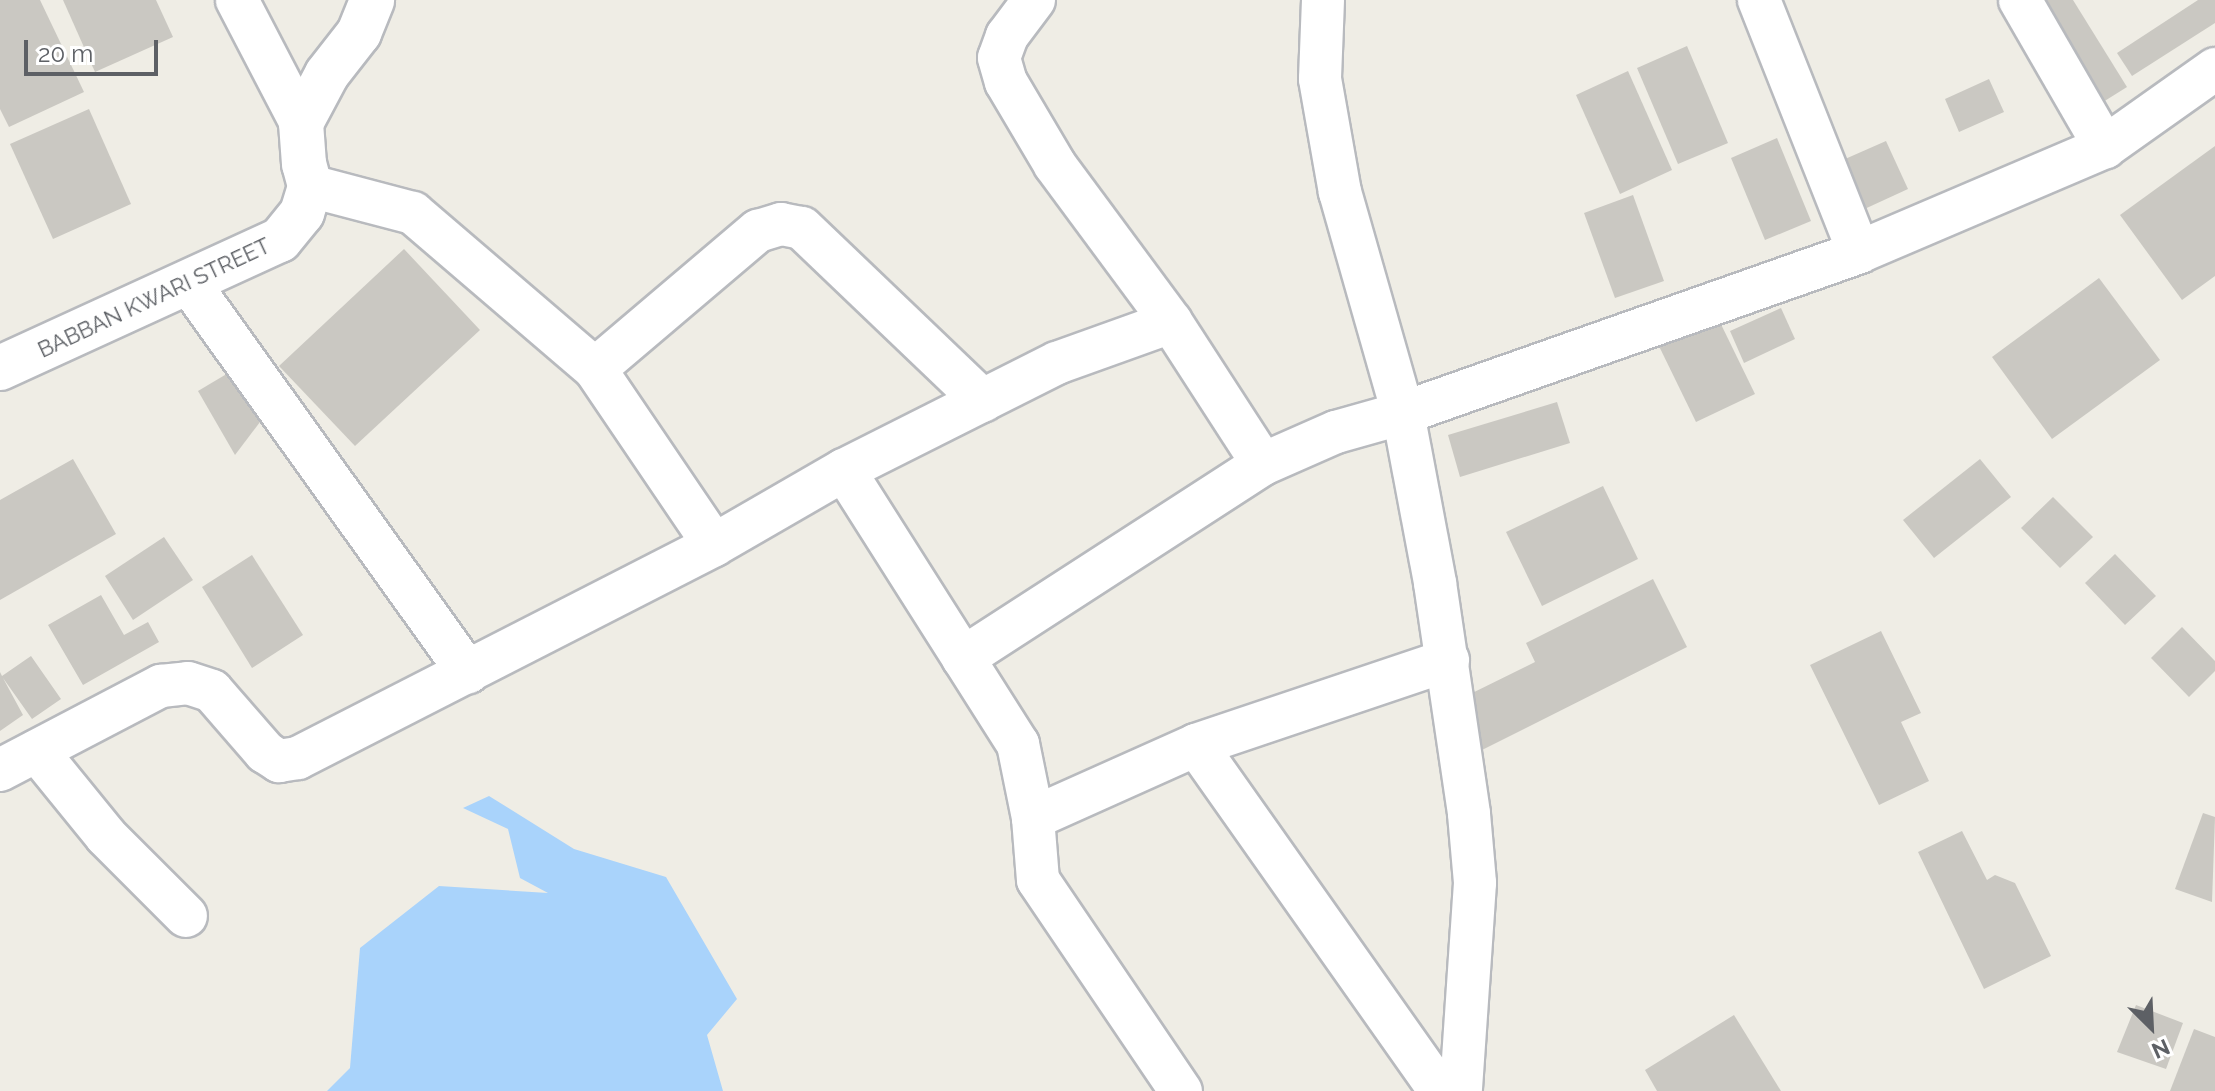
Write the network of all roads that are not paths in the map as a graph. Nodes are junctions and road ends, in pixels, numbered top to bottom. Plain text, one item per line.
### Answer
1 (237, 0) edge
2 (372, 0) edge
3 (1034, 0) edge
4 (1323, 0) edge
5 (1759, 0) edge
6 (2020, 0) edge
7 (2215, 69) edge
8 (301, 123) junction
9 (2105, 147) junction
10 (310, 186) junction
11 (1859, 252) junction
12 (189, 283) junction
13 (1171, 322) junction
14 (0, 368) edge
15 (595, 369) junction
16 (983, 401) junction
17 (1403, 413) junction
18 (1263, 464) junction
19 (844, 470) junction
20 (714, 545) junction
21 (963, 658) junction
22 (1448, 660) junction
23 (468, 672) junction
24 (1196, 745) junction
25 (37, 751) junction
26 (0, 770) edge
27 (1033, 818) junction
28 (186, 916) dead end
29 (1181, 1091) edge
30 (1440, 1091) edge
31 (1461, 1091) edge

1 - 8 street
2 - 8 street
3 - 13 street
4 - 17 street
5 - 11 street
6 - 9 street
7 - 9 street
8 - 10 street
9 - 11 street
10 - 12 street, BABBAN KWARI STREET
10 - 15 street
11 - 17 street
12 - 14 street, BABBAN KWARI STREET
12 - 23 street
13 - 16 street
13 - 18 street
15 - 16 street
15 - 20 street
16 - 19 street
17 - 18 street
17 - 22 street
18 - 21 street
19 - 20 street
19 - 21 street
20 - 23 street
21 - 27 street
22 - 24 street
22 - 31 street
23 - 25 street
24 - 27 street
24 - 30 street
25 - 26 street
25 - 28 street
27 - 29 street

